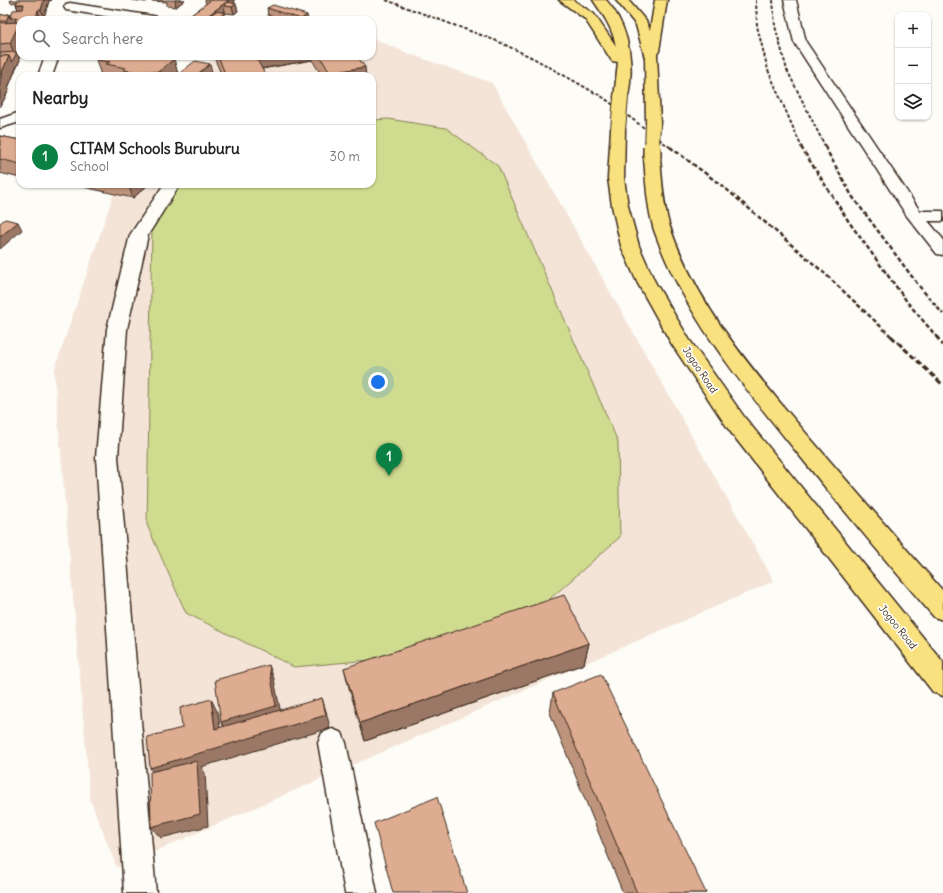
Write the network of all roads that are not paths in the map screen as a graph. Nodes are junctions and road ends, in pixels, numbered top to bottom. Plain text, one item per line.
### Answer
1 (565, 0) edge
2 (600, 0) edge
3 (622, 0) edge
4 (661, 0) edge
5 (790, 0) edge
6 (71, 4) edge
7 (66, 16) edge
8 (132, 16) edge
9 (652, 58) junction
10 (51, 60) edge
11 (624, 69) junction
12 (46, 72) edge
13 (16, 118) edge
14 (0, 124) edge
15 (169, 188) edge
16 (915, 216) junction
17 (943, 216) edge
18 (943, 250) edge
19 (943, 609) edge
20 (943, 683) edge
21 (332, 742) dead end
22 (140, 893) edge
23 (361, 893) edge

1 - 11 main road
2 - 11 main road, Jogoo Road
3 - 9 main road
4 - 9 main road
5 - 16 street
6 - 7 street
6 - 8 street
9 - 19 main road, bridge
10 - 12 street
11 - 20 main road, Jogoo Road, bridge
13 - 14 street
15 - 22 street
16 - 17 street
16 - 18 street
21 - 23 street

